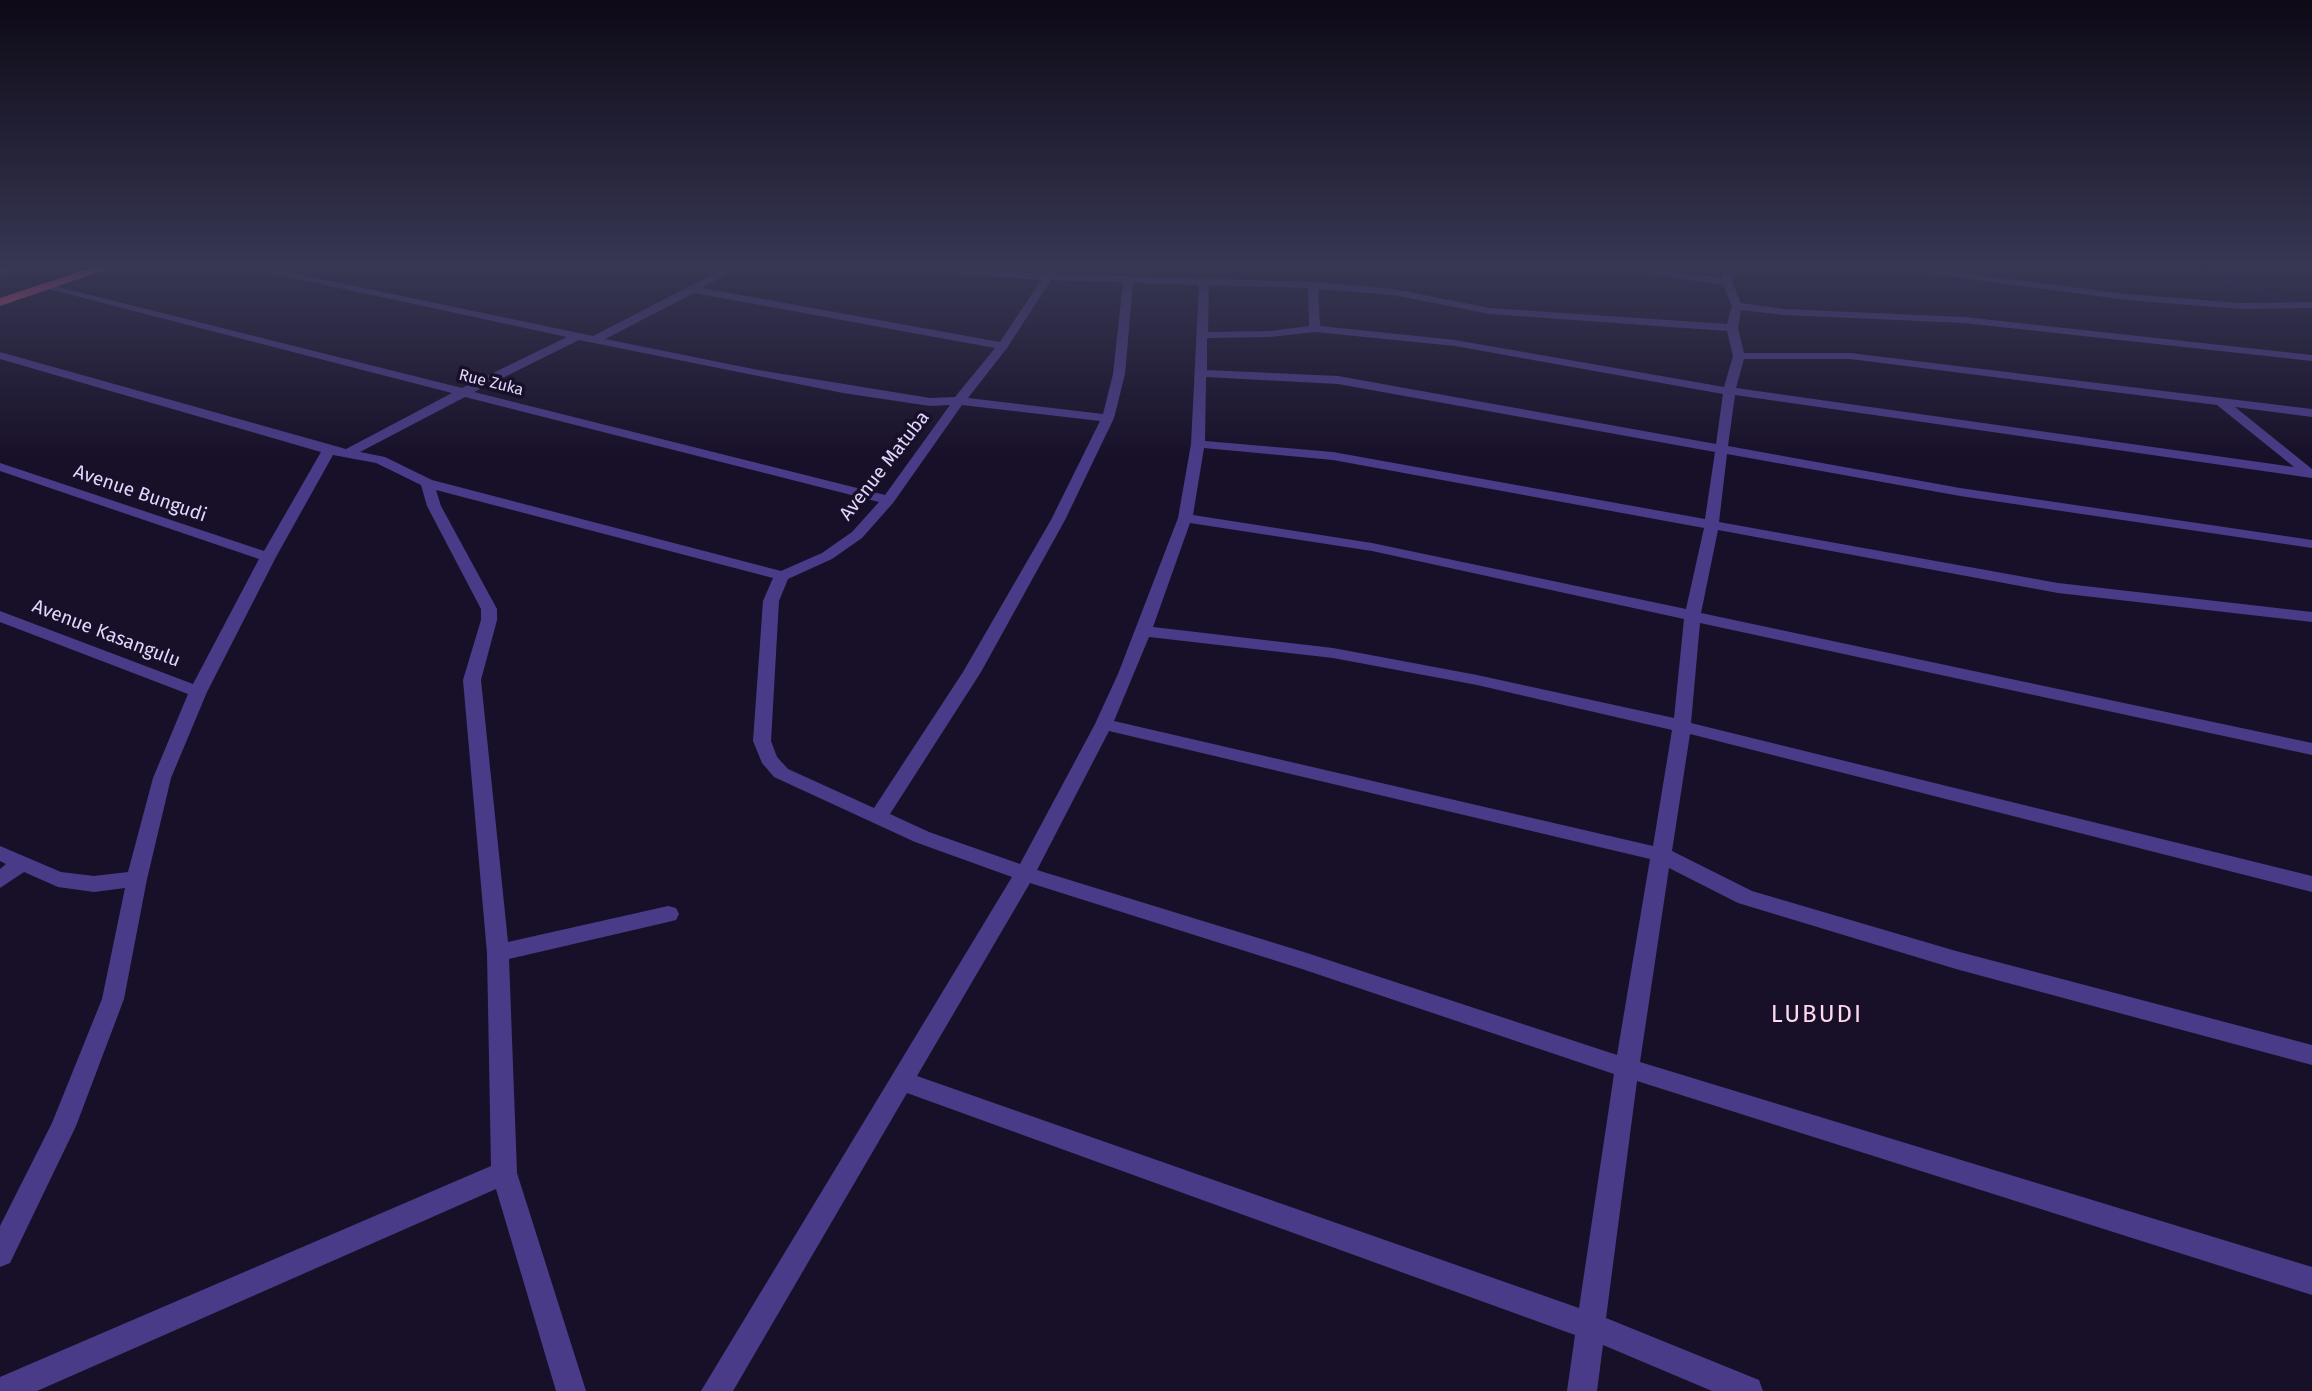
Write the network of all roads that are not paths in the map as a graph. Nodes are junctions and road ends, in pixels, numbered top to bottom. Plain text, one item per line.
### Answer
1 (1732, 328) edge
2 (213, 329) edge
3 (549, 329) edge
4 (615, 329) edge
5 (909, 329) edge
6 (1014, 329) edge
7 (1123, 329) edge
8 (1200, 329) edge
9 (1315, 329) joint
10 (2046, 329) edge
11 (579, 335) junction
12 (1200, 335) junction
13 (594, 340) junction
14 (1003, 346) junction
15 (0, 355) edge
16 (1738, 356) junction
17 (2312, 358) edge
18 (1202, 373) junction
19 (1729, 391) junction
20 (464, 392) junction
21 (959, 401) junction
22 (2221, 402) junction
23 (2312, 414) edge
24 (1108, 418) junction
25 (1198, 444) junction
26 (329, 450) junction
27 (1721, 450) junction
28 (349, 453) junction
29 (0, 467) edge
30 (2311, 474) edge
31 (427, 484) junction
32 (888, 500) junction
33 (1185, 518) junction
34 (1712, 523) junction
35 (2312, 544) edge
36 (268, 557) junction
37 (782, 576) junction
38 (1693, 614) junction
39 (0, 617) edge
40 (2312, 617) edge
41 (1143, 631) junction
42 (198, 692) junction
43 (1104, 724) junction
44 (1682, 726) junction
45 (2312, 749) edge
46 (879, 816) junction
47 (0, 853) edge
48 (1662, 855) junction
49 (21, 864) junction
50 (1025, 874) junction
51 (137, 879) junction
52 (0, 880) edge
53 (2312, 884) edge
54 (668, 914) dead end
55 (498, 953) junction
56 (2312, 1055) edge
57 (1628, 1068) junction
58 (902, 1081) junction
59 (504, 1173) junction
60 (0, 1254) edge
61 (2312, 1282) edge
62 (1591, 1326) junction
63 (3, 1391) edge
64 (570, 1391) edge
65 (716, 1391) edge
66 (1582, 1391) edge
67 (1748, 1391) edge

1 - 16 street
2 - 20 street, Rue Zuka
3 - 11 street
4 - 13 street
5 - 14 street
6 - 14 street, Avenue Matuba
7 - 24 street
8 - 12 street
9 - 12 street
9 - 19 street
10 - 17 street
11 - 13 street
11 - 20 street
12 - 18 street
13 - 21 street
14 - 21 street, Avenue Matuba
15 - 26 street
16 - 19 street
16 - 22 street
18 - 25 street
18 - 27 street
19 - 27 street
19 - 30 street
20 - 28 street
20 - 32 street, Rue Zuka
21 - 24 street
21 - 32 street, Avenue Matuba
22 - 23 street
22 - 30 street
24 - 46 street
25 - 33 street
25 - 34 street
26 - 28 street
26 - 36 street
27 - 34 street
27 - 35 street
28 - 31 street
29 - 36 street, Avenue Bungudi
31 - 37 street
31 - 55 street
32 - 37 street, Avenue Matuba
33 - 38 street
33 - 41 street
34 - 38 street
34 - 40 street
36 - 42 street
37 - 46 street
38 - 44 street
38 - 45 street
39 - 42 street, Avenue Kasangulu
41 - 43 street
41 - 44 street
42 - 51 street
43 - 48 street
43 - 50 street
44 - 48 street
44 - 53 street
46 - 50 street
47 - 49 street
48 - 56 street
48 - 57 street
49 - 51 street
49 - 52 street
50 - 57 street
50 - 58 street
51 - 60 street
54 - 55 street
55 - 59 street
57 - 61 street
57 - 62 street
58 - 62 street
58 - 65 street
59 - 63 street
59 - 64 street
62 - 66 street
62 - 67 street

